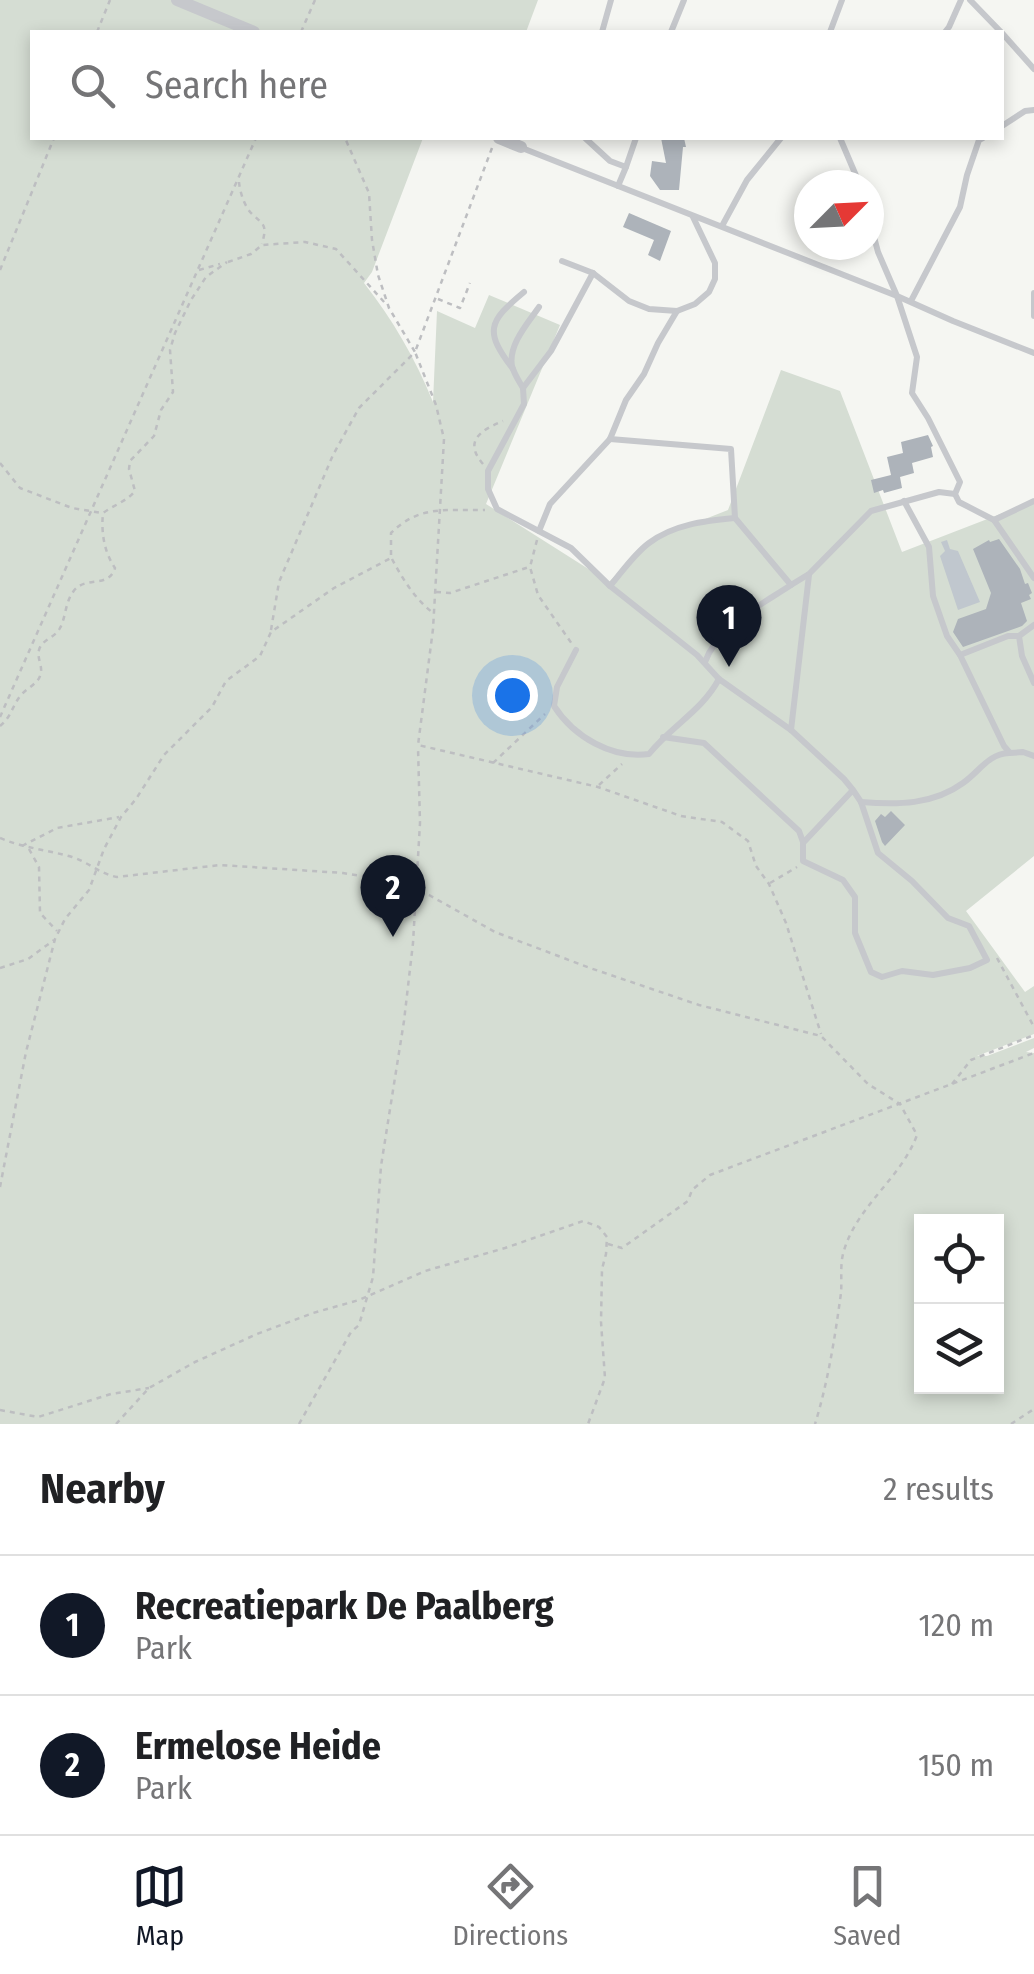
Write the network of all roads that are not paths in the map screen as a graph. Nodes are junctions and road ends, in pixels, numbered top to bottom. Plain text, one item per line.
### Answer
1 (177, 0) edge
2 (611, 0) edge
3 (684, 0) edge
4 (842, 0) edge
5 (961, 0) edge
6 (970, 0) edge
7 (249, 30) edge
8 (603, 30) edge
9 (672, 30) edge
10 (831, 30) edge
11 (947, 30) edge
12 (998, 30) edge
13 (1004, 36) edge
14 (1034, 69) edge
15 (1034, 110) edge
16 (1004, 125) edge
17 (503, 140) edge
18 (587, 140) edge
19 (635, 140) edge
20 (779, 140) edge
21 (841, 140) edge
22 (978, 140) edge
23 (521, 147) joint
24 (626, 166) junction
25 (854, 170) edge
26 (618, 186) junction
27 (693, 216) junction
28 (722, 226) junction
29 (882, 260) edge
30 (562, 261) dead end
31 (593, 274) junction
32 (524, 292) dead end
33 (1034, 293) edge
34 (898, 296) junction
35 (911, 301) junction
36 (539, 307) dead end
37 (677, 311) junction
38 (1034, 316) edge
39 (1034, 353) edge
40 (512, 369) junction
41 (523, 388) junction
42 (610, 439) junction
43 (955, 494) junction
44 (1034, 501) edge
45 (904, 502) junction
46 (735, 518) junction
47 (994, 520) junction
48 (538, 532) junction
49 (809, 574) junction
50 (1034, 578) edge
51 (791, 584) junction
52 (610, 586) junction
53 (1034, 625) edge
54 (1019, 636) junction
55 (576, 650) road end
56 (960, 655) junction
57 (705, 662) junction
58 (719, 679) junction
59 (1034, 683) edge
60 (791, 730) junction
61 (663, 737) junction
62 (1010, 753) junction
63 (1034, 756) edge
64 (853, 790) junction
65 (861, 802) junction
66 (803, 843) junction

1 - 7 street
2 - 8 lane
3 - 9 lane
4 - 10 lane
5 - 11 lane
6 - 12 lane
13 - 14 lane
15 - 16 lane
17 - 23 street
18 - 24 lane
19 - 24 lane
20 - 28 lane
21 - 25 lane
22 - 35 lane
23 - 26 lane
24 - 26 lane
26 - 27 lane
27 - 28 lane
27 - 37 lane
28 - 34 lane
29 - 34 lane
30 - 31 lane
31 - 37 lane
31 - 41 lane
32 - 40 lane
33 - 38 lane
34 - 35 lane
34 - 43 lane
35 - 39 lane
36 - 40 lane
37 - 42 lane
40 - 41 lane
41 - 48 lane
42 - 46 lane
42 - 48 lane
43 - 45 lane
43 - 47 lane
44 - 47 lane
45 - 49 lane
45 - 56 lane
46 - 51 lane
46 - 52 lane
47 - 50 lane
48 - 52 lane
49 - 51 lane
49 - 60 lane
51 - 57 lane
52 - 57 lane
53 - 54 lane
54 - 56 lane
54 - 59 lane
55 - 61 lane
56 - 62 lane
57 - 58 lane
58 - 60 lane
58 - 61 lane
60 - 64 lane
61 - 66 lane
62 - 63 lane
62 - 65 lane
64 - 65 lane
64 - 66 lane
65 - 66 lane

